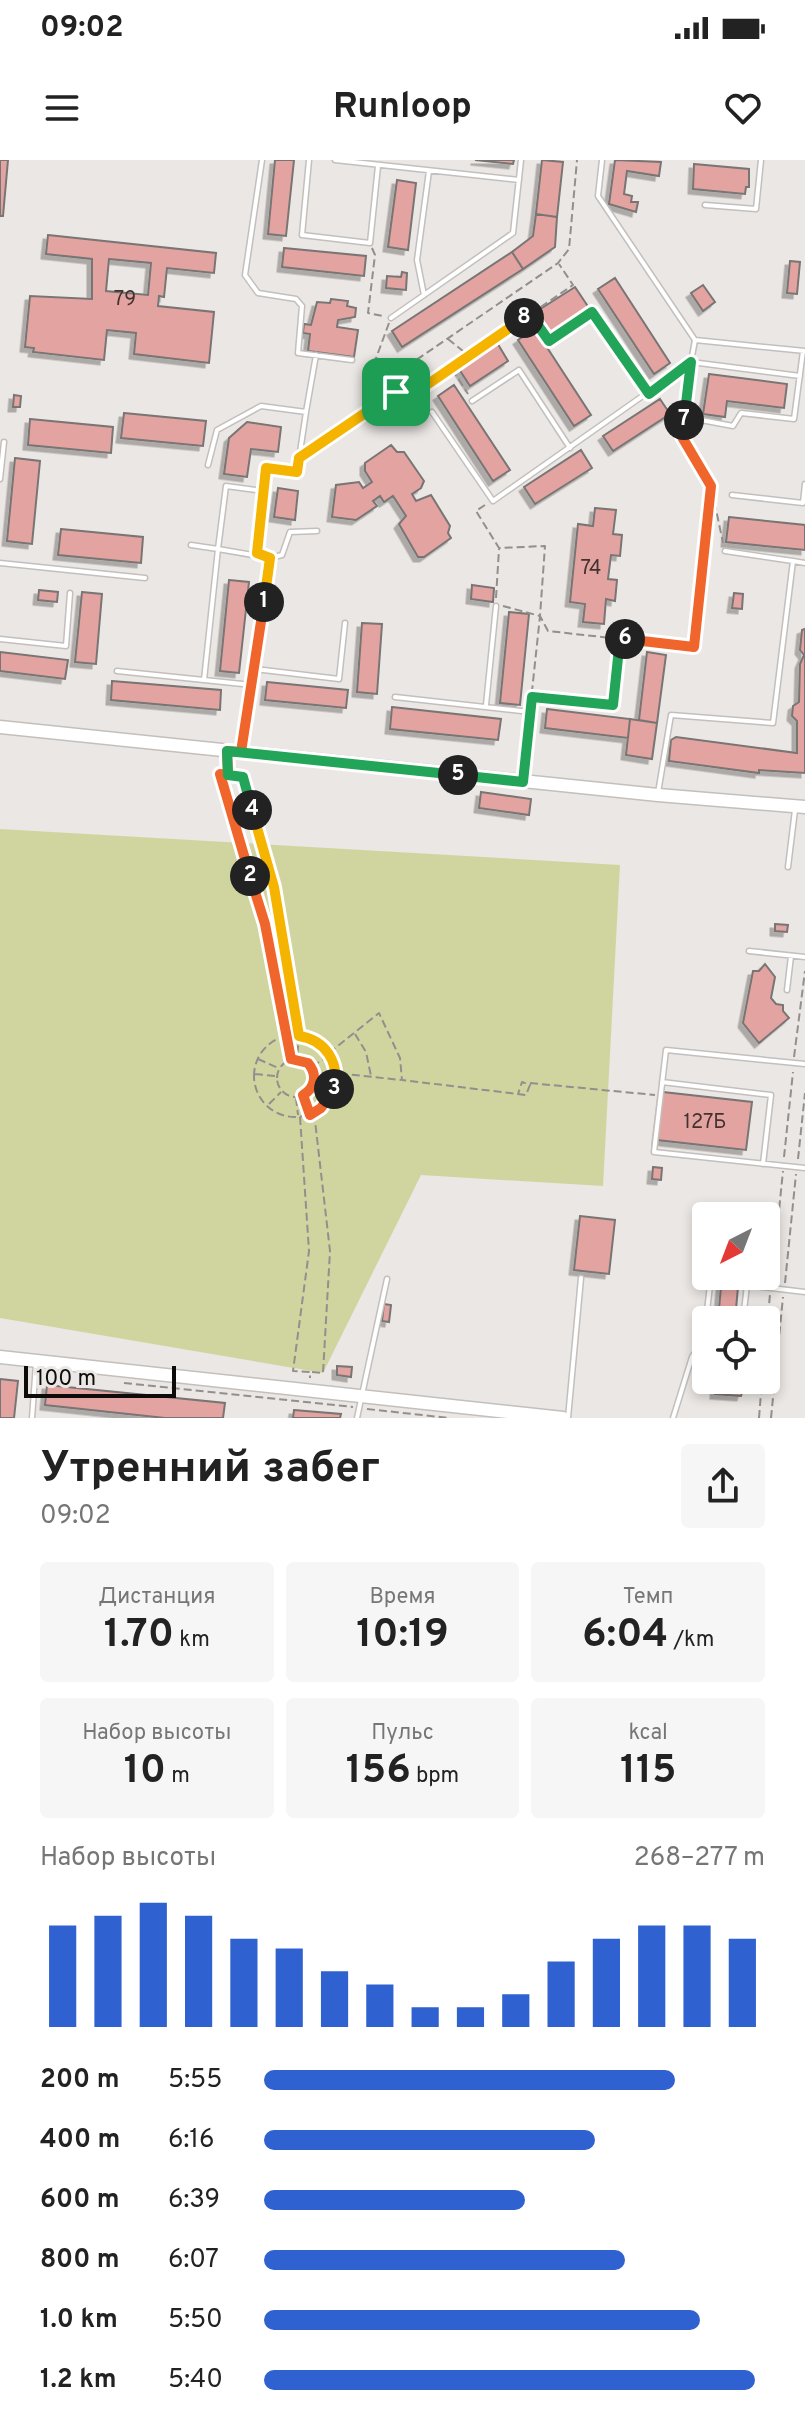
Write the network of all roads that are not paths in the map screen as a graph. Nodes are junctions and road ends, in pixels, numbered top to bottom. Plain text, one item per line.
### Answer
1 (262, 160) edge
2 (309, 160) edge
3 (335, 160) edge
4 (398, 160) edge
5 (521, 160) edge
6 (602, 160) edge
7 (761, 160) edge
8 (378, 166) junction
9 (398, 167) junction
10 (429, 171) junction
11 (519, 180) junction
12 (705, 205) dead end
13 (424, 295) junction
14 (391, 318) road end
15 (695, 340) junction
16 (549, 341) road end
17 (804, 351) edge
18 (316, 355) junction
19 (352, 360) dead end
20 (691, 362) junction
21 (800, 376) junction
22 (649, 394) junction
23 (472, 401) road end
24 (306, 412) junction
25 (432, 412) road end
26 (685, 417) junction
27 (682, 437) road end
28 (4, 442) dead end
29 (570, 448) junction
30 (208, 465) dead end
31 (0, 479) edge
32 (805, 484) edge
33 (263, 491) junction
34 (732, 495) dead end
35 (317, 531) dead end
36 (191, 545) dead end
37 (218, 549) junction
38 (725, 551) road end
39 (257, 553) junction
40 (270, 558) junction
41 (793, 561) junction
42 (0, 563) edge
43 (805, 563) edge
44 (145, 578) dead end
45 (70, 593) dead end
46 (496, 606) road end
47 (345, 623) dead end
48 (0, 639) edge
49 (620, 639) road end
50 (254, 669) junction
51 (117, 671) dead end
52 (204, 680) junction
53 (252, 685) junction
54 (395, 697) dead end
55 (486, 705) junction
56 (530, 712) junction
57 (0, 727) edge
58 (241, 752) junction
59 (523, 782) junction
60 (658, 795) junction
61 (800, 806) edge
62 (788, 867) dead end
63 (749, 951) dead end
64 (791, 956) junction
65 (805, 957) edge
66 (787, 990) dead end
67 (805, 1064) edge
68 (662, 1082) junction
69 (763, 1164) junction
70 (805, 1168) edge
71 (581, 1278) dead end
72 (387, 1279) dead end
73 (780, 1289) edge
74 (805, 1292) edge
75 (0, 1357) edge
76 (692, 1357) edge
77 (36, 1362) junction
78 (359, 1402) junction
79 (32, 1418) edge
80 (357, 1418) edge
81 (565, 1418) edge
82 (673, 1418) edge

1 - 18 lane
2 - 8 lane
3 - 8 lane
4 - 9 lane
5 - 11 lane
6 - 15 lane
7 - 12 lane
8 - 9 lane
9 - 10 lane
10 - 11 lane
10 - 13 lane
11 - 13 lane
13 - 14 lane
15 - 17 lane
15 - 20 lane
16 - 22 lane
17 - 21 lane
18 - 19 lane
18 - 24 lane
20 - 21 lane
20 - 22 lane
20 - 26 lane
21 - 26 lane
22 - 29 lane
23 - 29 lane
24 - 30 lane
24 - 33 lane
25 - 29 lane
26 - 27 lane
28 - 31 lane
32 - 34 lane
33 - 37 lane
33 - 39 lane
35 - 40 lane
36 - 37 lane
37 - 39 lane
37 - 52 lane
38 - 41 lane
39 - 40 lane
40 - 50 lane
41 - 43 lane
41 - 60 lane
42 - 44 lane
45 - 48 lane
46 - 55 lane
47 - 50 lane
49 - 56 lane
50 - 53 lane
51 - 52 lane
52 - 53 lane
53 - 58 lane
54 - 55 lane
55 - 56 lane
56 - 59 lane
57 - 58 street
58 - 59 street
59 - 60 street
60 - 61 street
61 - 62 lane
63 - 64 lane
64 - 65 lane
64 - 66 lane
67 - 68 lane
68 - 69 lane
68 - 69 lane
69 - 70 lane
71 - 81 lane
72 - 78 lane
73 - 74 lane
75 - 77 street
76 - 82 lane
77 - 78 street
77 - 79 lane
78 - 80 lane
78 - 81 street

